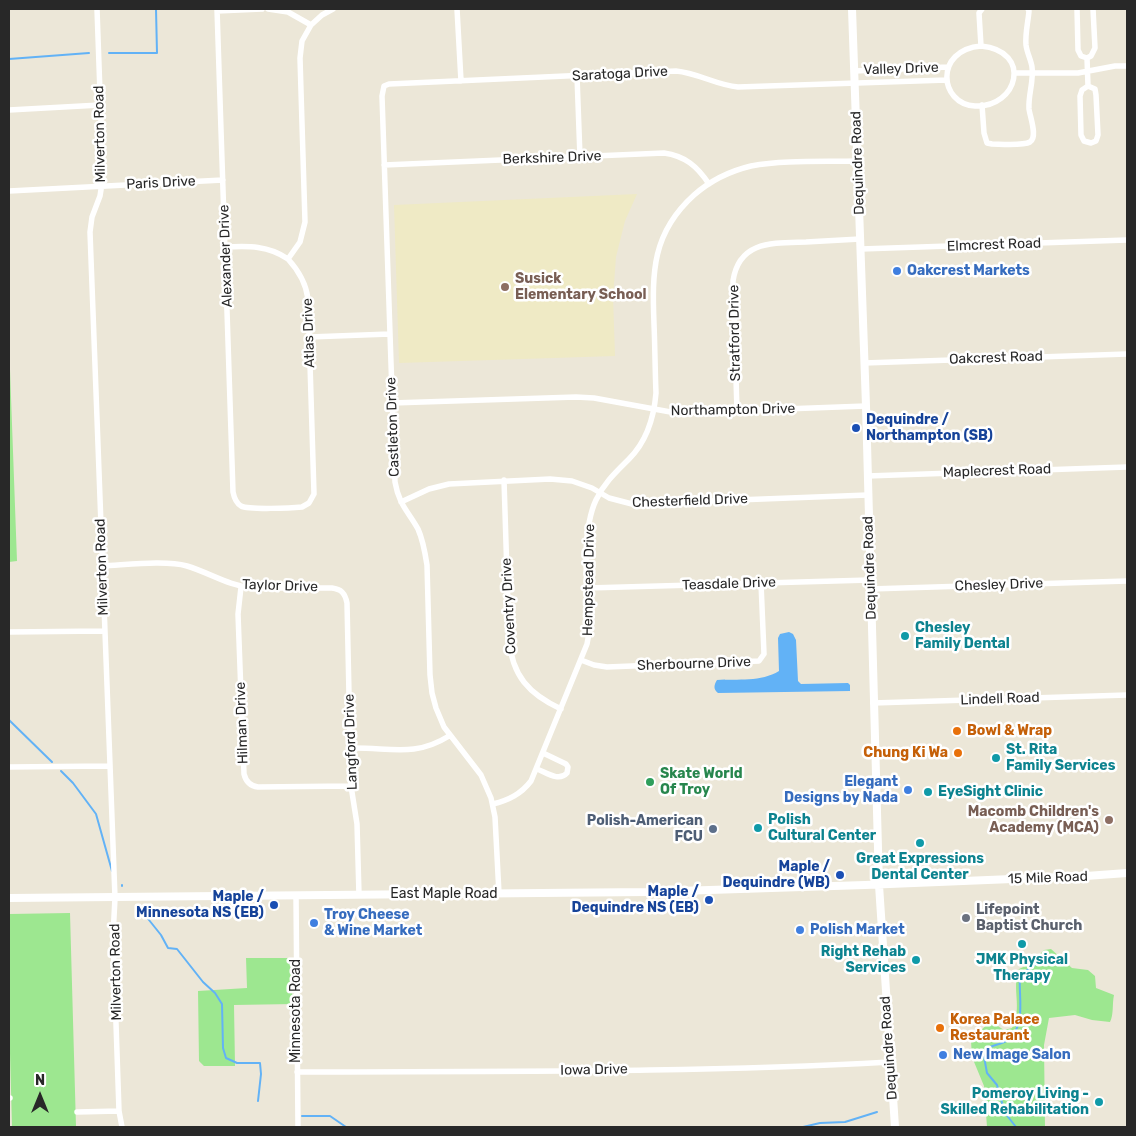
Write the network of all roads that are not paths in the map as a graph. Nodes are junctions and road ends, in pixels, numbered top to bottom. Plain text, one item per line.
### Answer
1 (97, 9) edge
2 (262, 9) edge
3 (268, 9) edge
4 (333, 9) edge
5 (458, 9) edge
6 (852, 9) edge
7 (982, 9) edge
8 (1028, 9) edge
9 (1077, 9) edge
10 (1093, 9) edge
11 (217, 10) edge
12 (311, 25) junction
13 (981, 46) junction
14 (1087, 58) junction
15 (1127, 66) edge
16 (854, 71) junction
17 (1087, 72) junction
18 (1032, 73) junction
19 (947, 74) junction
20 (1014, 74) junction
21 (577, 76) junction
22 (461, 81) junction
23 (854, 82) junction
24 (384, 86) joint
25 (1088, 86) junction
26 (100, 105) junction
27 (982, 105) junction
28 (9, 110) edge
29 (580, 157) junction
30 (858, 161) junction
31 (384, 165) junction
32 (223, 180) junction
33 (708, 184) junction
34 (102, 186) junction
35 (9, 190) edge
36 (860, 239) junction
37 (1127, 240) edge
38 (225, 247) junction
39 (861, 249) junction
40 (288, 259) junction
41 (390, 334) junction
42 (309, 337) junction
43 (1127, 354) edge
44 (864, 363) junction
45 (392, 403) junction
46 (866, 406) junction
47 (654, 410) junction
48 (737, 411) junction
49 (1127, 467) edge
50 (867, 476) junction
51 (504, 480) junction
52 (600, 493) junction
53 (868, 495) junction
54 (401, 502) junction
55 (309, 503) joint
56 (102, 566) junction
57 (870, 580) junction
58 (1127, 581) edge
59 (762, 583) junction
60 (241, 587) junction
61 (588, 588) junction
62 (870, 589) junction
63 (341, 590) joint
64 (104, 631) junction
65 (9, 632) edge
66 (581, 660) junction
67 (1127, 695) edge
68 (873, 703) junction
69 (561, 709) junction
70 (449, 736) junction
71 (350, 748) junction
72 (543, 753) junction
73 (109, 766) junction
74 (9, 767) edge
75 (537, 769) junction
76 (352, 786) junction
77 (493, 804) junction
78 (1127, 873) edge
79 (879, 885) junction
80 (499, 894) junction
81 (296, 895) junction
82 (359, 895) junction
83 (9, 898) edge
84 (115, 898) junction
85 (890, 1062) junction
86 (297, 1072) junction
87 (119, 1111) junction
88 (77, 1112) dead end
89 (122, 1127) edge
90 (298, 1127) edge
91 (895, 1127) edge

1 - 26 street, Milverton Road
2 - 11 street
3 - 12 street
4 - 12 street
5 - 22 street
6 - 16 main road, Dequindre Road
7 - 13 street
8 - 18 street
9 - 14 street
10 - 14 street
11 - 32 street, Alexander Drive
12 - 40 street
13 - 19 street
13 - 20 street
14 - 17 street
15 - 17 street
16 - 19 street, Valley Drive
16 - 23 main road, Dequindre Road
17 - 18 street
17 - 25 street
18 - 20 street
18 - 27 street
19 - 23 street, Valley Drive
19 - 27 street
20 - 27 street
21 - 22 street, Saratoga Drive
21 - 23 street, Saratoga Drive
21 - 29 street
22 - 24 street, Saratoga Drive
23 - 30 main road, Dequindre Road
24 - 31 street, Castleton Drive
25 - 25 street
26 - 28 street
26 - 34 street, Milverton Road
29 - 31 street, Berkshire Drive
29 - 33 street, Berkshire Drive
30 - 33 street, Hempstead Drive
30 - 36 main road, Dequindre Road
31 - 41 street, Castleton Drive
32 - 34 street, Paris Drive
32 - 38 street, Alexander Drive
33 - 47 street, Hempstead Drive
34 - 35 street, Paris Drive
34 - 56 street, Milverton Road
36 - 39 main road, Dequindre Road
36 - 48 street, Stratford Drive
37 - 39 street, Elmcrest Road
38 - 40 street
38 - 55 street, Alexander Drive
39 - 44 main road, Dequindre Road
40 - 42 street, Atlas Drive
41 - 42 street
41 - 45 street, Castleton Drive
42 - 55 street, Atlas Drive
43 - 44 street, Oakcrest Road
44 - 46 main road, Dequindre Road
45 - 47 street, Northampton Drive
45 - 54 street, Castleton Drive
46 - 48 street, Northampton Drive
46 - 50 main road, Dequindre Road
47 - 48 street, Northampton Drive
47 - 52 street, Hempstead Drive
49 - 50 street, Maplecrest Road
50 - 53 main road, Dequindre Road
51 - 52 street, Chesterfield Drive
51 - 54 street, Chesterfield Drive
51 - 69 street, Coventry Drive
52 - 53 street, Chesterfield Drive
52 - 61 street, Hempstead Drive
53 - 57 main road, Dequindre Road
54 - 70 street, Castleton Drive
56 - 60 street, Taylor Drive
56 - 64 street, Milverton Road
57 - 59 street, Teasdale Drive
57 - 62 main road, Dequindre Road
58 - 62 street, Chesley Drive
59 - 61 street, Teasdale Drive
59 - 66 street, Sherbourne Drive
60 - 63 street, Taylor Drive
60 - 76 street, Hilman Drive
61 - 66 street, Hempstead Drive
62 - 68 main road, Dequindre Road
63 - 71 street, Langford Drive
64 - 65 street
64 - 73 street, Milverton Road
66 - 69 street, Hempstead Drive
67 - 68 street, Lindell Road
68 - 79 main road, Dequindre Road
69 - 72 street, Hempstead Drive
70 - 71 street
70 - 77 street, Castleton Drive
71 - 76 street, Langford Drive
72 - 75 street, Hempstead Drive
72 - 75 street
73 - 74 street
73 - 84 street, Milverton Road
75 - 77 street, Hempstead Drive
76 - 82 street, Langford Drive
77 - 80 street, Castleton Drive
78 - 79 main road, 15 Mile Road
79 - 80 main road, East Maple Road
79 - 85 main road, Dequindre Road
80 - 82 main road, East Maple Road
81 - 82 main road, East Maple Road
81 - 84 main road, East Maple Road
81 - 86 street, Minnesota Road
83 - 84 main road, East Maple Road
84 - 87 street, Milverton Road
85 - 86 street, Iowa Drive
85 - 91 main road, Dequindre Road
86 - 90 street, Minnesota Road
87 - 88 street
87 - 89 street, Milverton Road

